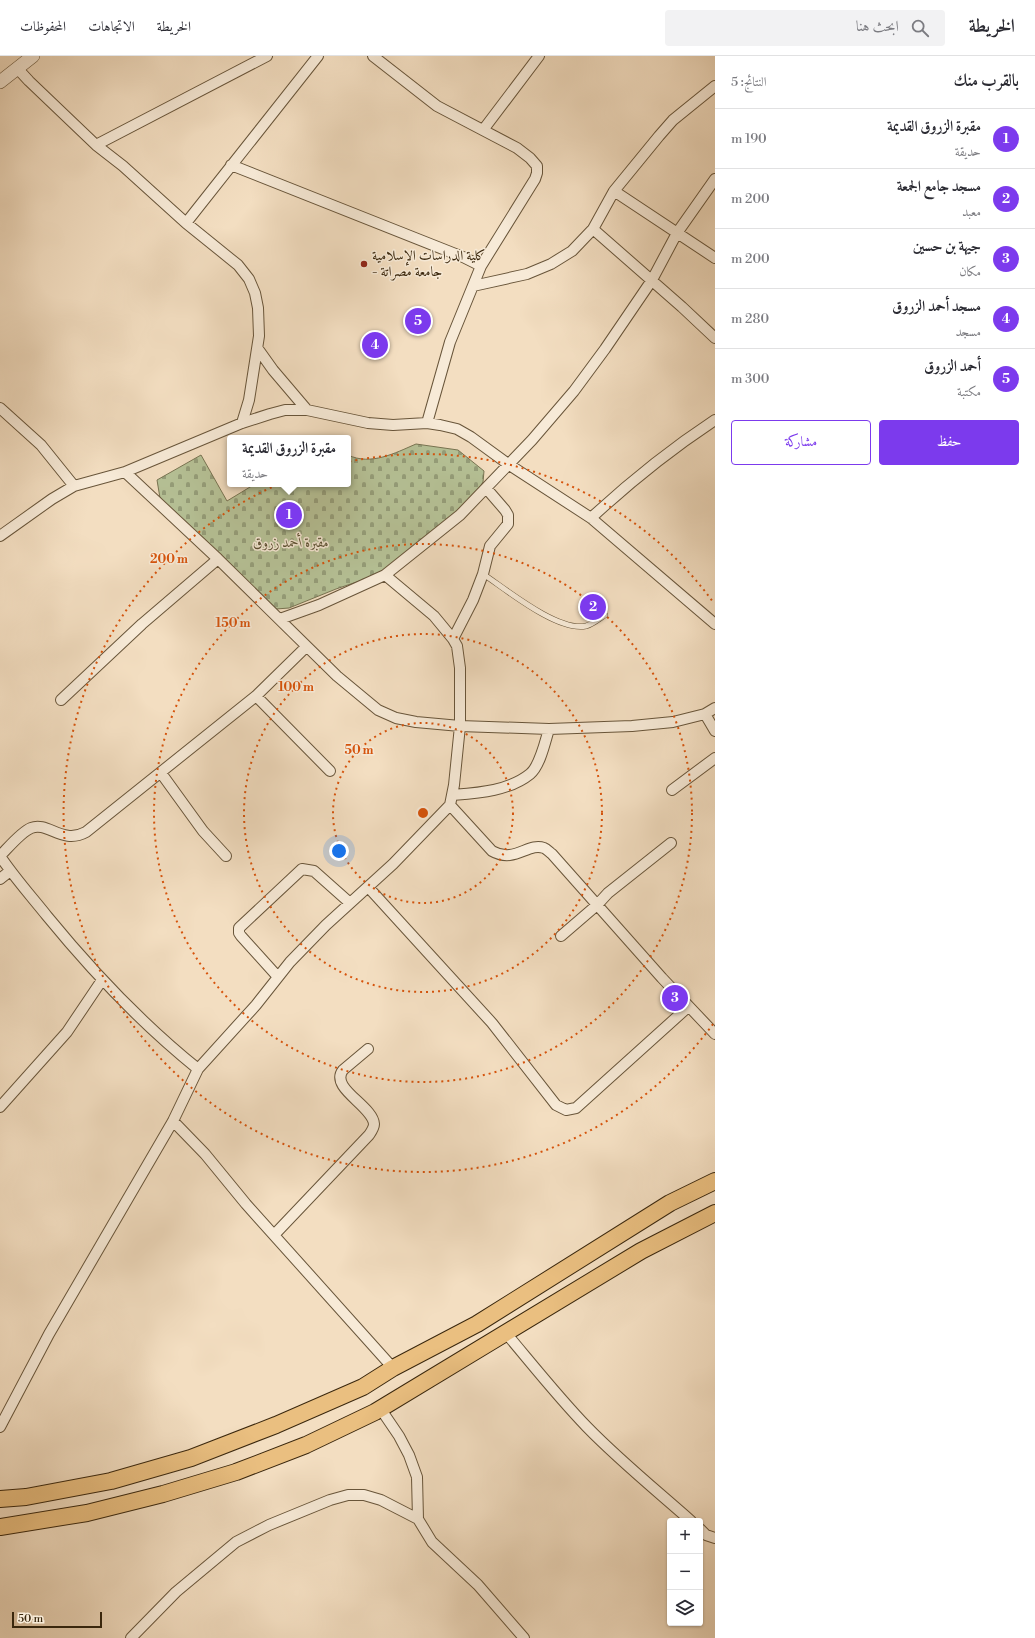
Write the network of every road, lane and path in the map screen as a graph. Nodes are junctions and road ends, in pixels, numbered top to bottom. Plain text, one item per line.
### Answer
1 (33, 56) edge
2 (267, 56) edge
3 (318, 56) edge
4 (373, 56) edge
5 (539, 56) edge
6 (17, 68) junction
7 (0, 82) edge
8 (715, 86) edge
9 (483, 130) junction
10 (96, 145) junction
11 (232, 165) junction
12 (715, 179) edge
13 (614, 191) junction
14 (186, 223) junction
15 (593, 229) junction
16 (677, 233) junction
17 (715, 258) edge
18 (481, 266) junction
19 (652, 280) junction
20 (473, 286) junction
21 (715, 338) edge
22 (258, 349) junction
23 (0, 408) edge
24 (307, 410) junction
25 (715, 420) edge
26 (242, 423) junction
27 (427, 423) junction
28 (508, 464) junction
29 (124, 472) junction
30 (74, 486) junction
31 (486, 488) junction
32 (591, 518) junction
33 (0, 536) edge
34 (218, 559) junction
35 (483, 574) junction
36 (385, 575) junction
37 (606, 615) dead end
38 (280, 619) junction
39 (715, 624) edge
40 (453, 638) junction
41 (306, 648) junction
42 (256, 696) junction
43 (61, 700) dead end
44 (715, 708) edge
45 (705, 714) junction
46 (460, 726) junction
47 (549, 729) junction
48 (715, 731) edge
49 (715, 758) edge
50 (330, 771) dead end
51 (161, 774) junction
52 (672, 790) dead end
53 (451, 800) junction
54 (671, 843) dead end
55 (0, 856) edge
56 (226, 856) dead end
57 (10, 871) junction
58 (0, 879) edge
59 (368, 887) junction
60 (350, 903) junction
61 (597, 905) junction
62 (561, 936) dead end
63 (278, 977) junction
64 (102, 980) junction
65 (688, 1007) junction
66 (715, 1034) edge
67 (368, 1049) dead end
68 (198, 1070) junction
69 (0, 1107) edge
70 (173, 1121) junction
71 (715, 1182) edge
72 (715, 1213) edge
73 (274, 1235) junction
74 (506, 1332) junction
75 (393, 1368) junction
76 (380, 1408) junction
77 (0, 1427) edge
78 (0, 1499) edge
79 (688, 1518) edge
80 (418, 1519) junction
81 (0, 1527) edge
82 (703, 1532) edge
83 (715, 1538) edge
84 (131, 1638) edge
85 (524, 1638) edge

1 - 6 street
2 - 10 street
3 - 11 street
4 - 9 street
5 - 9 street
6 - 7 street
6 - 10 street
8 - 13 street
9 - 18 street
10 - 14 street
11 - 14 street
11 - 18 street
12 - 16 street
13 - 15 street
13 - 16 street
14 - 22 street
15 - 19 street
15 - 20 street
16 - 17 street
16 - 19 street
18 - 20 street
19 - 21 street
19 - 28 street
20 - 27 street
22 - 24 street
22 - 26 street
23 - 30 street
24 - 26 street
24 - 27 street
25 - 32 street
26 - 29 street
27 - 28 street
28 - 31 street
28 - 32 street
29 - 30 street
29 - 34 street
30 - 33 street
31 - 35 street
31 - 36 street
32 - 39 street
34 - 38 street
34 - 43 street
35 - 37 lane
35 - 40 street
36 - 38 street
36 - 40 street
38 - 41 street
40 - 46 street
41 - 42 street
41 - 46 street
42 - 50 street
42 - 51 street
44 - 45 street
45 - 47 street
45 - 48 street
46 - 47 street
46 - 53 street
47 - 53 street
49 - 52 street
51 - 55 street
51 - 56 street
53 - 59 street
53 - 61 street
54 - 61 street
55 - 57 street
57 - 58 street
57 - 64 street
59 - 60 street
59 - 65 street
60 - 63 street
60 - 63 street
61 - 62 street
61 - 65 street
63 - 68 street
64 - 68 street
64 - 69 street
65 - 66 street
67 - 73 street
68 - 70 street
70 - 73 street
70 - 77 street
71 - 75 main road
72 - 74 main road
73 - 75 street
74 - 76 main road
74 - 79 street
75 - 78 main road
76 - 80 street
76 - 81 main road
80 - 84 street
80 - 85 street
82 - 83 street

